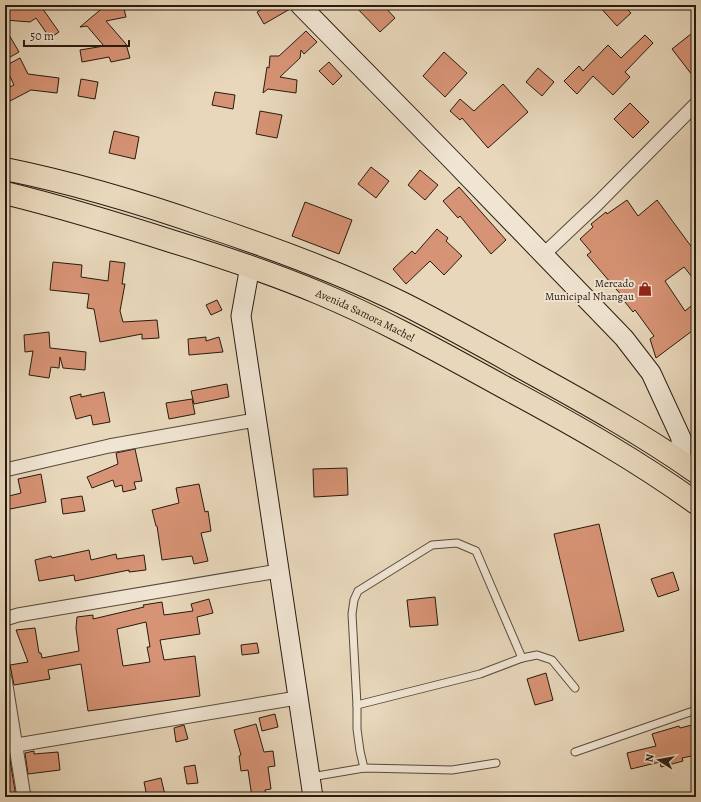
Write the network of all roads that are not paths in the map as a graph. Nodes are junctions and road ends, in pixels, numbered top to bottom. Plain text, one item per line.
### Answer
1 (300, 5) edge
2 (696, 104) edge
3 (5, 169) edge
4 (5, 193) edge
5 (544, 255) junction
6 (250, 266) junction
7 (255, 420) junction
8 (688, 466) edge
9 (5, 470) edge
10 (696, 503) edge
11 (278, 572) junction
12 (5, 619) edge
13 (522, 658) junction
14 (5, 679) edge
15 (575, 688) dead end
16 (297, 698) junction
17 (358, 705) junction
18 (696, 710) edge
19 (11, 746) edge
20 (575, 752) dead end
21 (496, 763) dead end
22 (364, 768) junction
23 (309, 777) junction
24 (24, 797) edge
25 (313, 797) edge

1 - 5 main road
2 - 5 street
3 - 8 highway
4 - 6 highway, Avenida Samora Machel
5 - 8 main road
6 - 7 main road
6 - 10 highway, Avenida Samora Machel
7 - 9 street
7 - 11 main road
11 - 12 street
11 - 16 main road
13 - 15 lane
13 - 17 lane
13 - 17 lane
14 - 19 street
16 - 19 street
16 - 23 main road
17 - 22 lane
18 - 20 lane
19 - 24 street
21 - 22 lane
22 - 23 lane
23 - 25 main road

